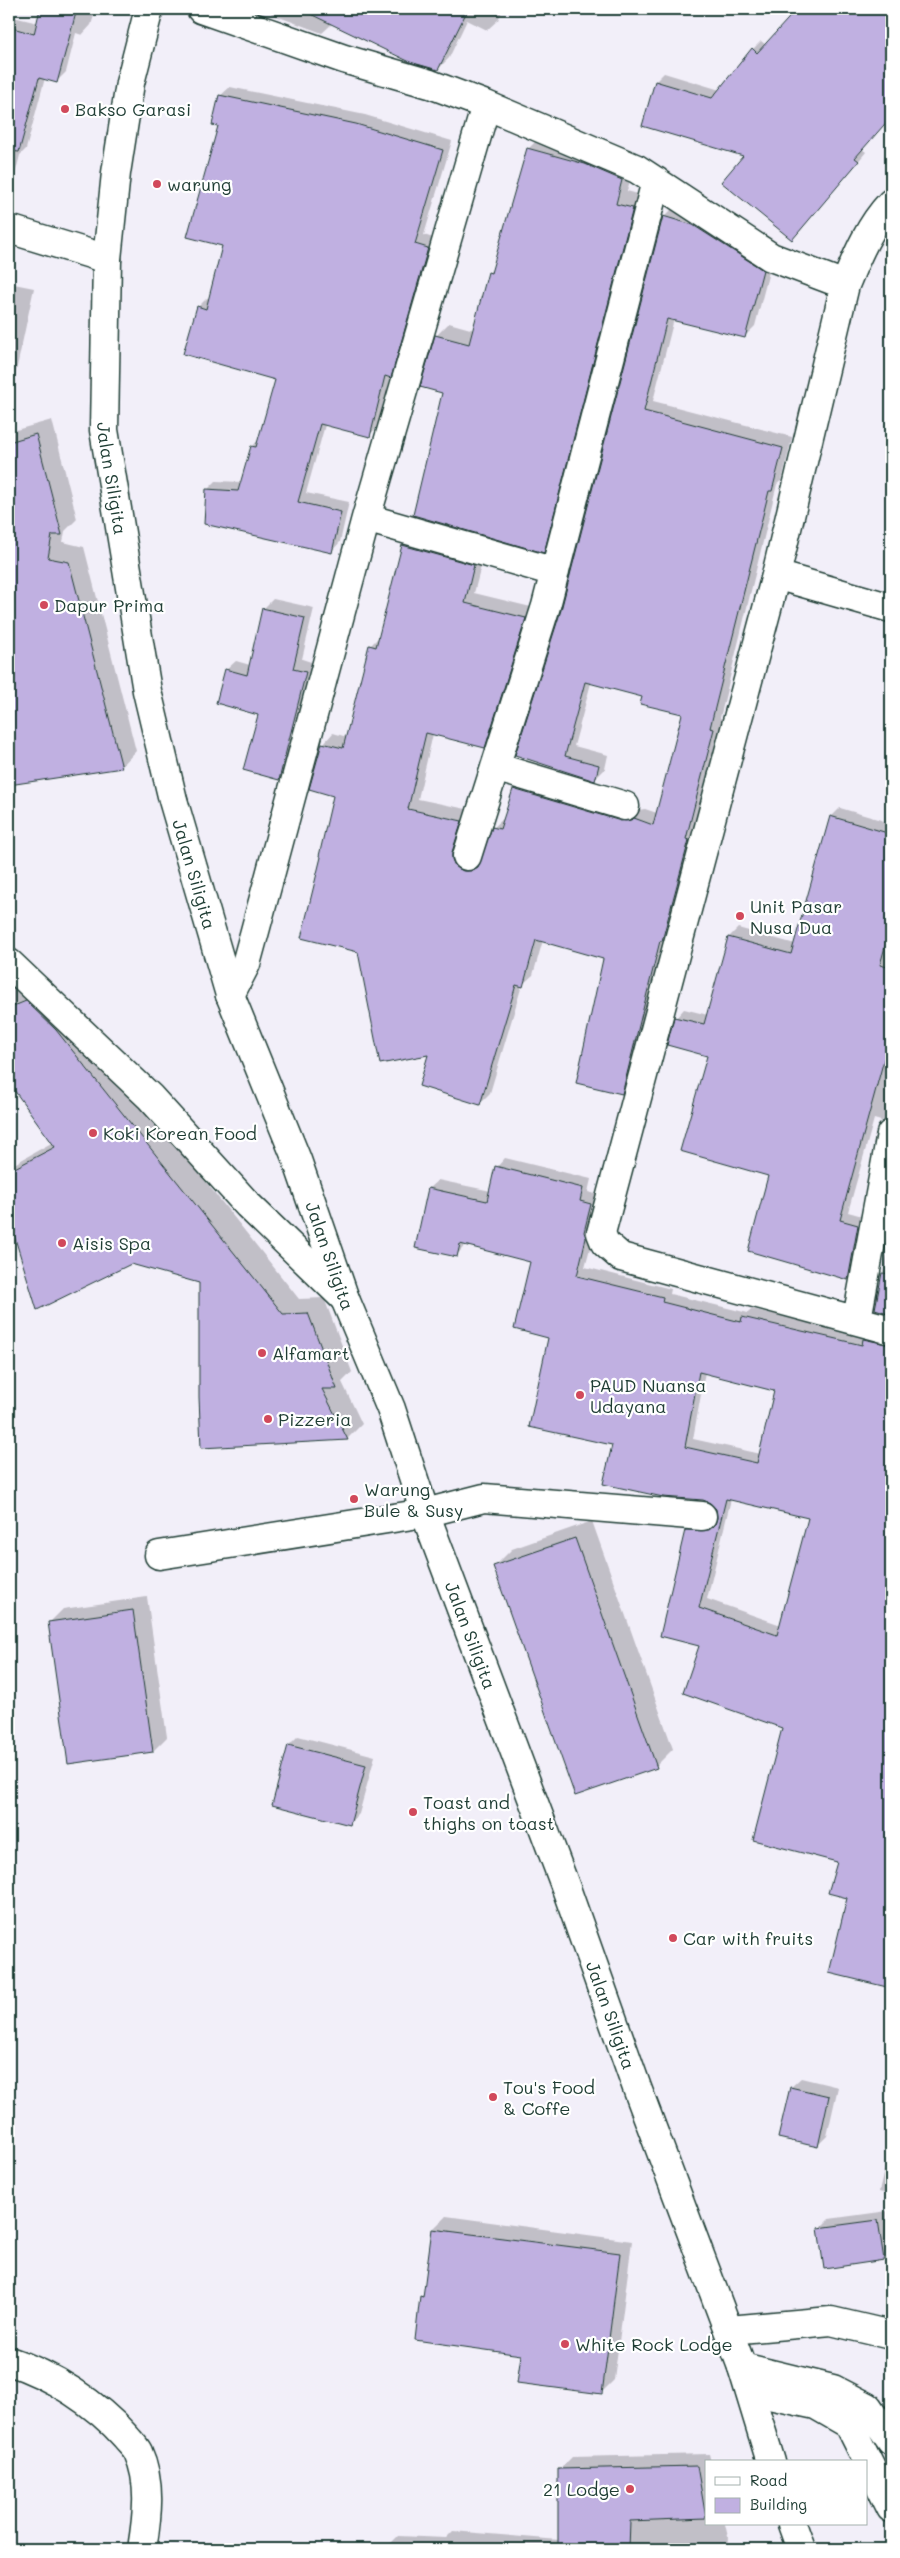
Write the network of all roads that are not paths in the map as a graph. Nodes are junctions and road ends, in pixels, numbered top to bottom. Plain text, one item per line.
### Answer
1 (149, 9) edge
2 (201, 9) edge
3 (486, 105) junction
4 (656, 181) junction
5 (891, 203) edge
6 (9, 229) edge
7 (107, 259) junction
8 (845, 285) junction
9 (366, 518) junction
10 (555, 572) junction
11 (776, 575) junction
12 (891, 608) edge
13 (495, 767) junction
14 (625, 806) dead end
15 (467, 856) dead end
16 (9, 963) edge
17 (20, 989) edge
18 (230, 995) junction
19 (891, 1134) edge
20 (345, 1300) junction
21 (857, 1319) junction
22 (891, 1330) edge
23 (425, 1514) junction
24 (702, 1516) dead end
25 (159, 1555) dead end
26 (729, 2330) junction
27 (891, 2335) edge
28 (9, 2361) edge
29 (746, 2379) junction
30 (891, 2441) edge
31 (770, 2460) edge
32 (867, 2460) edge
33 (868, 2462) edge
34 (891, 2508) edge
35 (793, 2526) edge
36 (142, 2549) edge
37 (801, 2549) edge

1 - 7 street, Jalan Siligita
2 - 3 street
3 - 4 street
3 - 9 street
4 - 8 street
4 - 10 street
5 - 8 street
6 - 7 street
7 - 18 street, Jalan Siligita
8 - 11 street
9 - 10 street
9 - 18 street
10 - 13 street
11 - 12 street
11 - 21 street
13 - 14 street
13 - 15 street
16 - 17 street
17 - 20 street
18 - 20 street, Jalan Siligita
19 - 21 street
20 - 23 street, Jalan Siligita
21 - 22 street
23 - 24 street
23 - 25 street
23 - 26 street, Jalan Siligita
26 - 27 street
26 - 29 street, Jalan Siligita
28 - 36 street
29 - 30 street
29 - 31 street, Jalan Siligita
29 - 32 street
33 - 34 street
35 - 37 street

